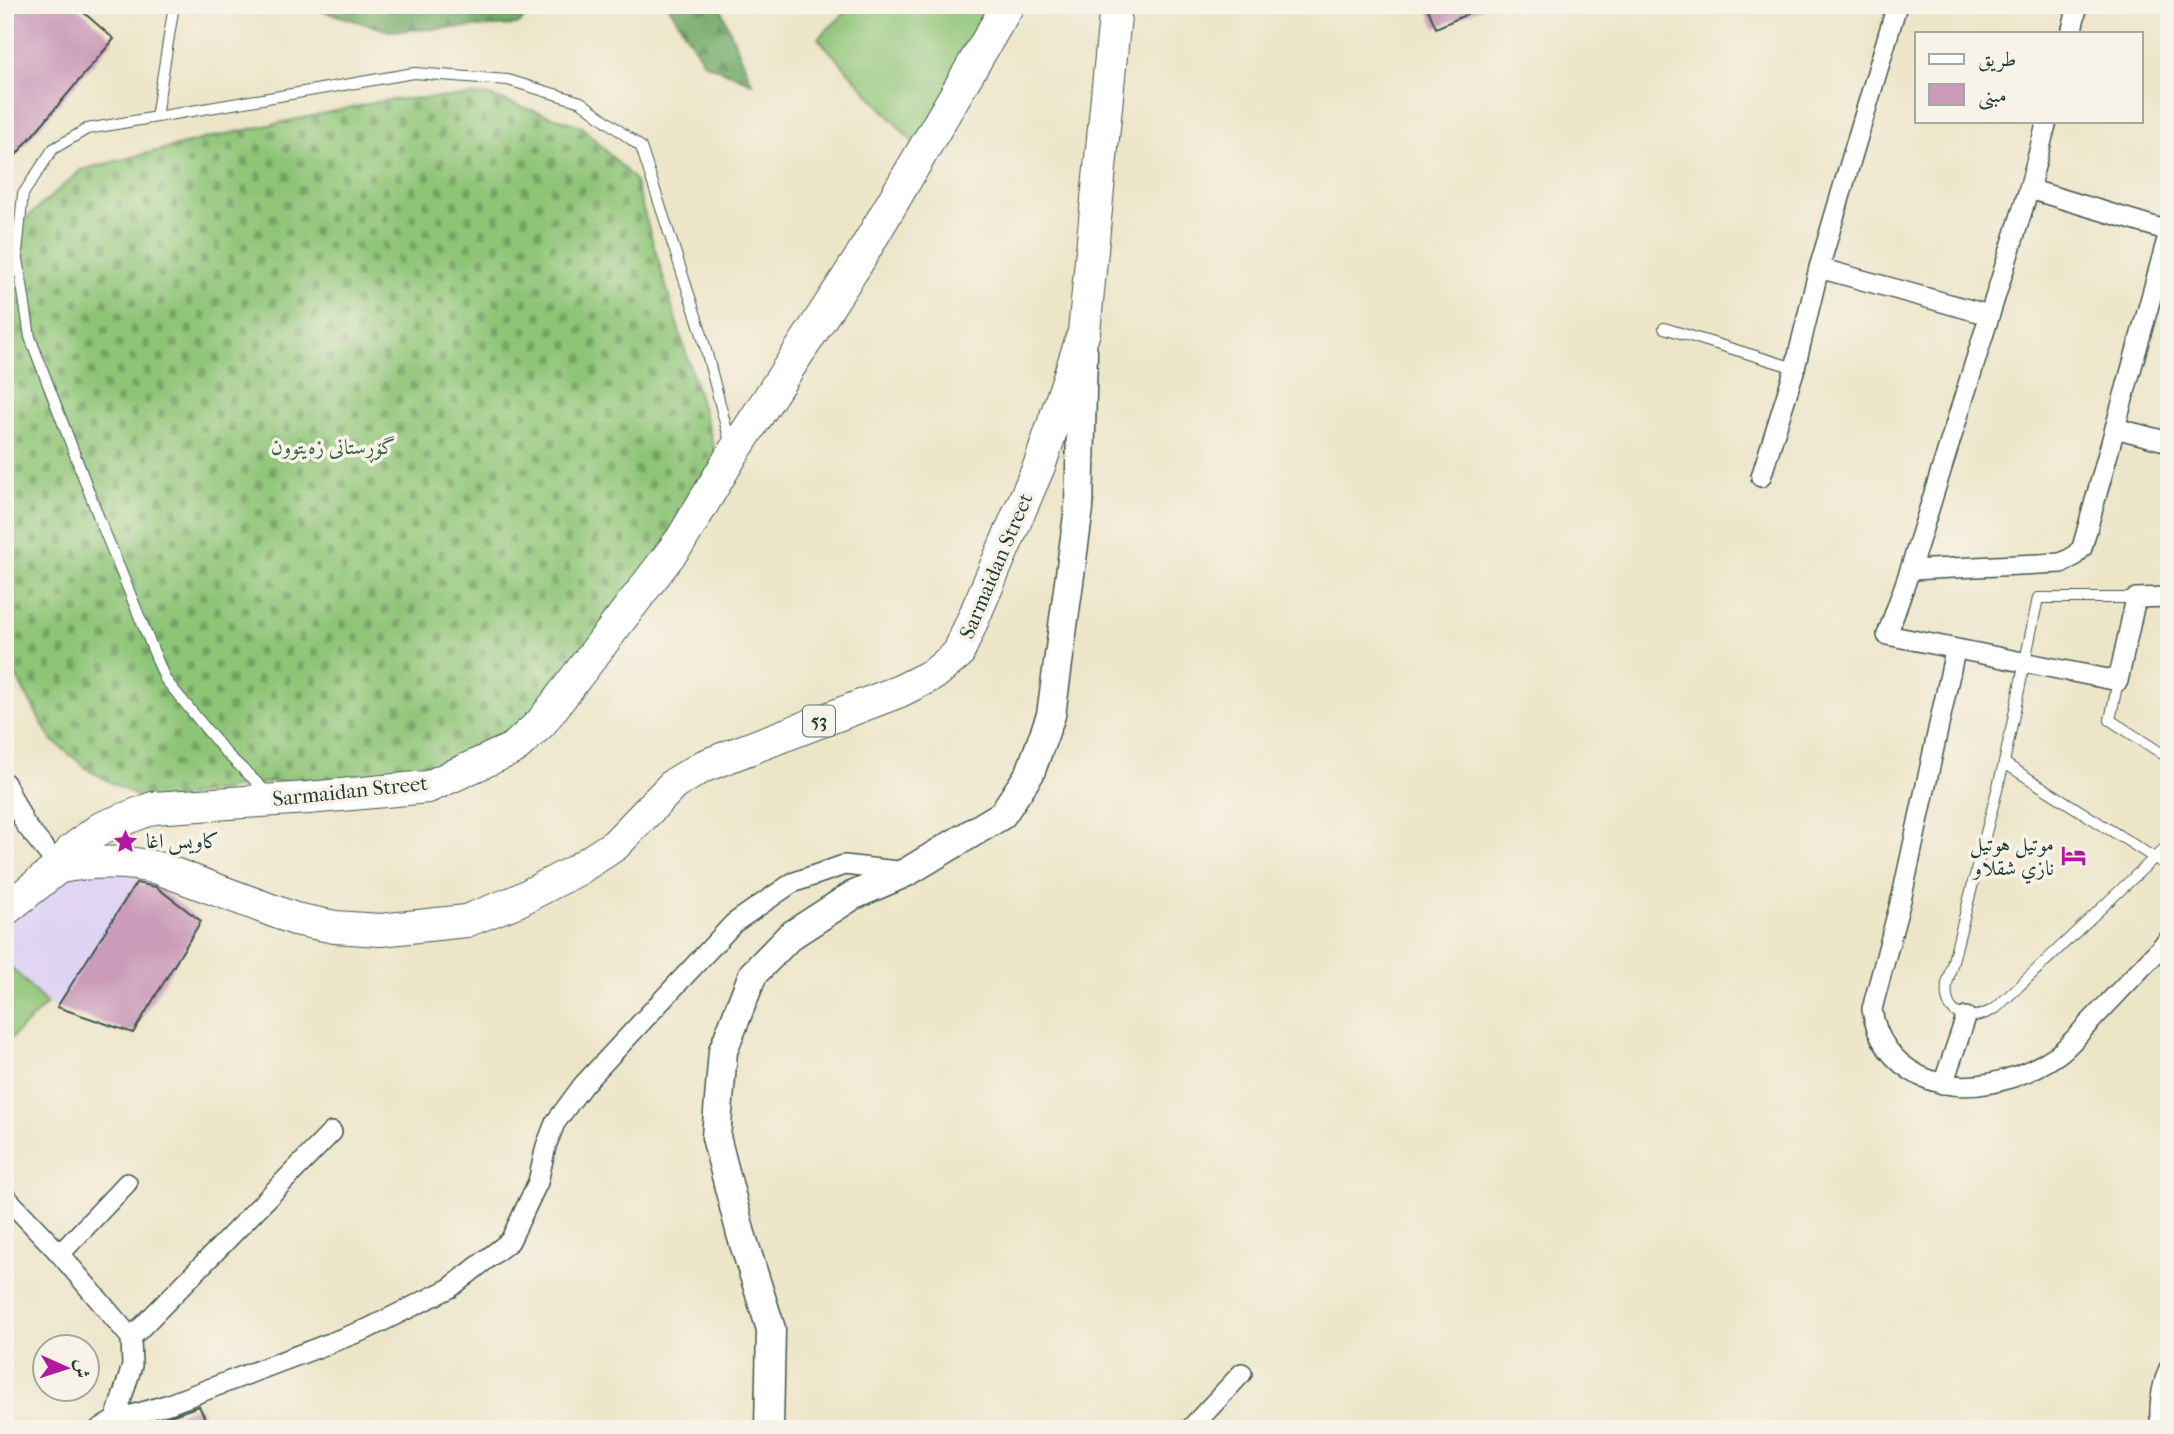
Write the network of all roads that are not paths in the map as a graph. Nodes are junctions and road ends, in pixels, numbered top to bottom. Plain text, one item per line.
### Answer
1 (174, 5) edge
2 (1008, 5) edge
3 (1116, 5) edge
4 (1897, 5) edge
5 (2078, 5) edge
6 (2071, 32) edge
7 (156, 117) junction
8 (2047, 122) edge
9 (2029, 189) junction
10 (2169, 232) edge
11 (1819, 268) junction
12 (2162, 287) edge
13 (1989, 315) junction
14 (1664, 328) dead end
15 (1084, 332) junction
16 (1795, 368) junction
17 (2115, 428) junction
18 (2169, 442) edge
19 (733, 453) junction
20 (1040, 464) junction
21 (1761, 477) dead end
22 (1079, 508) junction
23 (1909, 569) junction
24 (2169, 597) edge
25 (2137, 598) junction
26 (1955, 651) junction
27 (2026, 662) junction
28 (2118, 681) junction
29 (2169, 758) edge
30 (2004, 763) junction
31 (5, 783) edge
32 (275, 799) junction
33 (113, 823) junction
34 (2169, 844) edge
35 (2154, 858) junction
36 (121, 861) junction
37 (59, 867) junction
38 (2169, 867) edge
39 (907, 872) junction
40 (5, 910) edge
41 (2169, 939) edge
42 (1966, 1017) junction
43 (1943, 1084) junction
44 (332, 1132) dead end
45 (127, 1183) dead end
46 (5, 1196) edge
47 (60, 1254) junction
48 (131, 1338) junction
49 (2169, 1368) edge
50 (1242, 1373) dead end
51 (107, 1425) edge
52 (769, 1429) edge
53 (1190, 1429) edge
54 (2161, 1429) edge

1 - 7 lane
2 - 19 main road, Sarmaidan Street
3 - 15 main road, Sarmaidan Street / 53
4 - 11 street
5 - 6 street
7 - 19 lane
7 - 32 lane
8 - 9 street
9 - 10 street
9 - 13 street
10 - 12 street
11 - 13 street
11 - 16 street
12 - 17 street
13 - 23 street
14 - 16 lane
15 - 20 main road, Sarmaidan Street / 53
15 - 22 street
16 - 21 street
17 - 18 street
17 - 23 street
19 - 32 main road, Sarmaidan Street
20 - 22 street
20 - 36 main road, Sarmaidan Street / 53
22 - 39 street
23 - 26 street
24 - 25 street
25 - 27 lane
25 - 28 street
26 - 27 street
26 - 43 street
27 - 28 street
27 - 30 lane
28 - 29 lane
30 - 35 lane
30 - 42 lane
31 - 37 street
32 - 33 main road, Sarmaidan Street
33 - 36 main road
33 - 37 main road, Sarmaidan Street
34 - 35 lane
35 - 38 lane
35 - 42 lane
36 - 37 main road, Sarmaidan Street / 53
37 - 40 main road, 53
39 - 51 street
39 - 52 street
41 - 43 street
42 - 43 street
44 - 48 street
45 - 47 street
46 - 47 street
47 - 48 street
48 - 51 street
49 - 54 street
50 - 53 street

